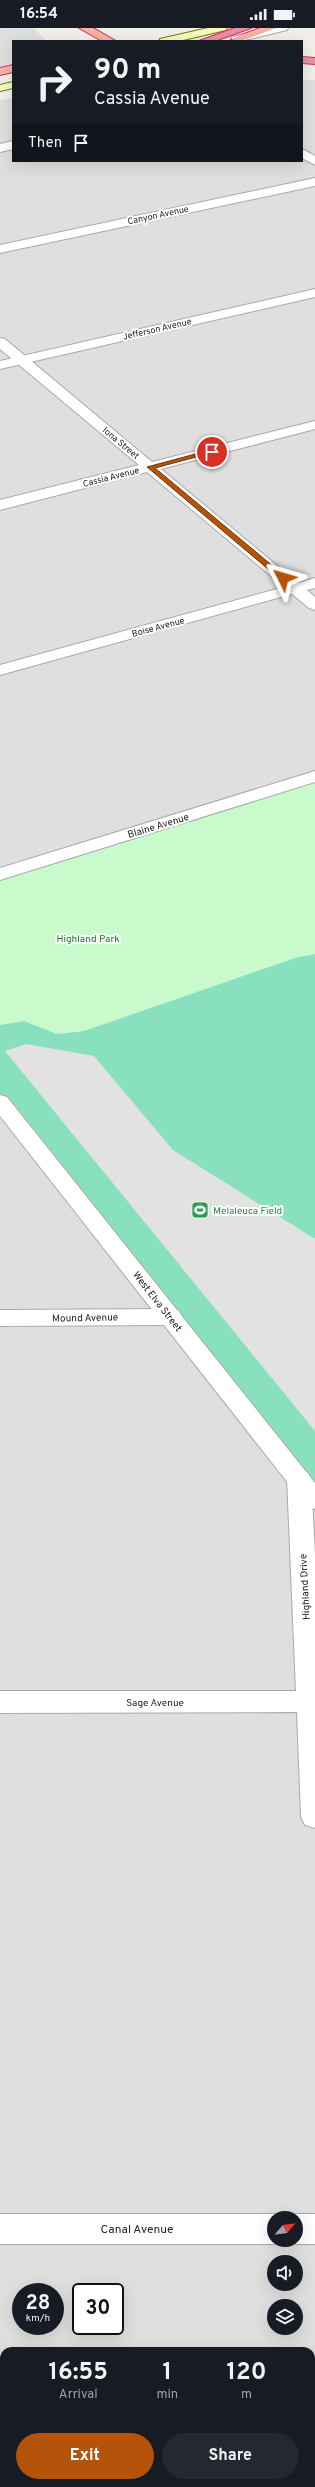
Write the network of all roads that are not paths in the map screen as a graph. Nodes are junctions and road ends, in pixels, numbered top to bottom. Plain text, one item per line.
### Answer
1 (77, 28) edge
2 (84, 28) edge
3 (222, 28) edge
4 (246, 28) edge
5 (271, 28) edge
6 (283, 28) edge
7 (78, 40) edge
8 (109, 40) edge
9 (168, 40) edge
10 (207, 40) edge
11 (232, 40) edge
12 (303, 60) edge
13 (315, 60) edge
14 (12, 68) edge
15 (12, 72) edge
16 (0, 73) edge
17 (12, 86) edge
18 (0, 88) edge
19 (12, 145) edge
20 (0, 148) edge
21 (303, 154) edge
22 (315, 161) edge
23 (315, 182) edge
24 (0, 249) edge
25 (315, 293) edge
26 (0, 342) edge
27 (22, 360) junction
28 (0, 365) edge
29 (315, 425) edge
30 (150, 467) junction
31 (0, 505) edge
32 (315, 583) edge
33 (295, 588) junction
34 (315, 605) edge
35 (0, 670) edge
36 (315, 776) edge
37 (0, 874) edge
38 (0, 1102) edge
39 (171, 1317) junction
40 (0, 1318) edge
41 (299, 1478) junction
42 (315, 1500) edge
43 (312, 1701) edge
44 (0, 1702) edge
45 (315, 1816) edge
46 (0, 2229) edge
47 (267, 2229) edge
48 (303, 2229) edge
49 (315, 2229) edge

1 - 7 highway
2 - 8 highway
3 - 9 main road
4 - 10 highway
5 - 11 highway
6 - 11 street
12 - 13 highway
14 - 16 highway
15 - 16 main road
17 - 18 main road
19 - 20 street
21 - 22 street
23 - 24 street, Canyon Avenue
25 - 27 street, Jefferson Avenue
26 - 27 street, Iona Street
27 - 28 street, Jefferson Avenue
27 - 30 street, Iona Street
29 - 30 street, Cassia Avenue
30 - 31 street, Cassia Avenue
30 - 33 street, Iona Street
32 - 33 street, Boise Avenue
33 - 34 street, Iona Street
33 - 35 street, Boise Avenue
36 - 37 street, Blaine Avenue
38 - 39 street, West Elva Street
39 - 40 street, Mound Avenue
39 - 41 street, West Elva Street
41 - 42 street, West Elva Street
41 - 43 street, Highland Drive
43 - 44 street, Sage Avenue
43 - 45 street, Highland Drive
46 - 47 street, Canal Avenue
48 - 49 street

